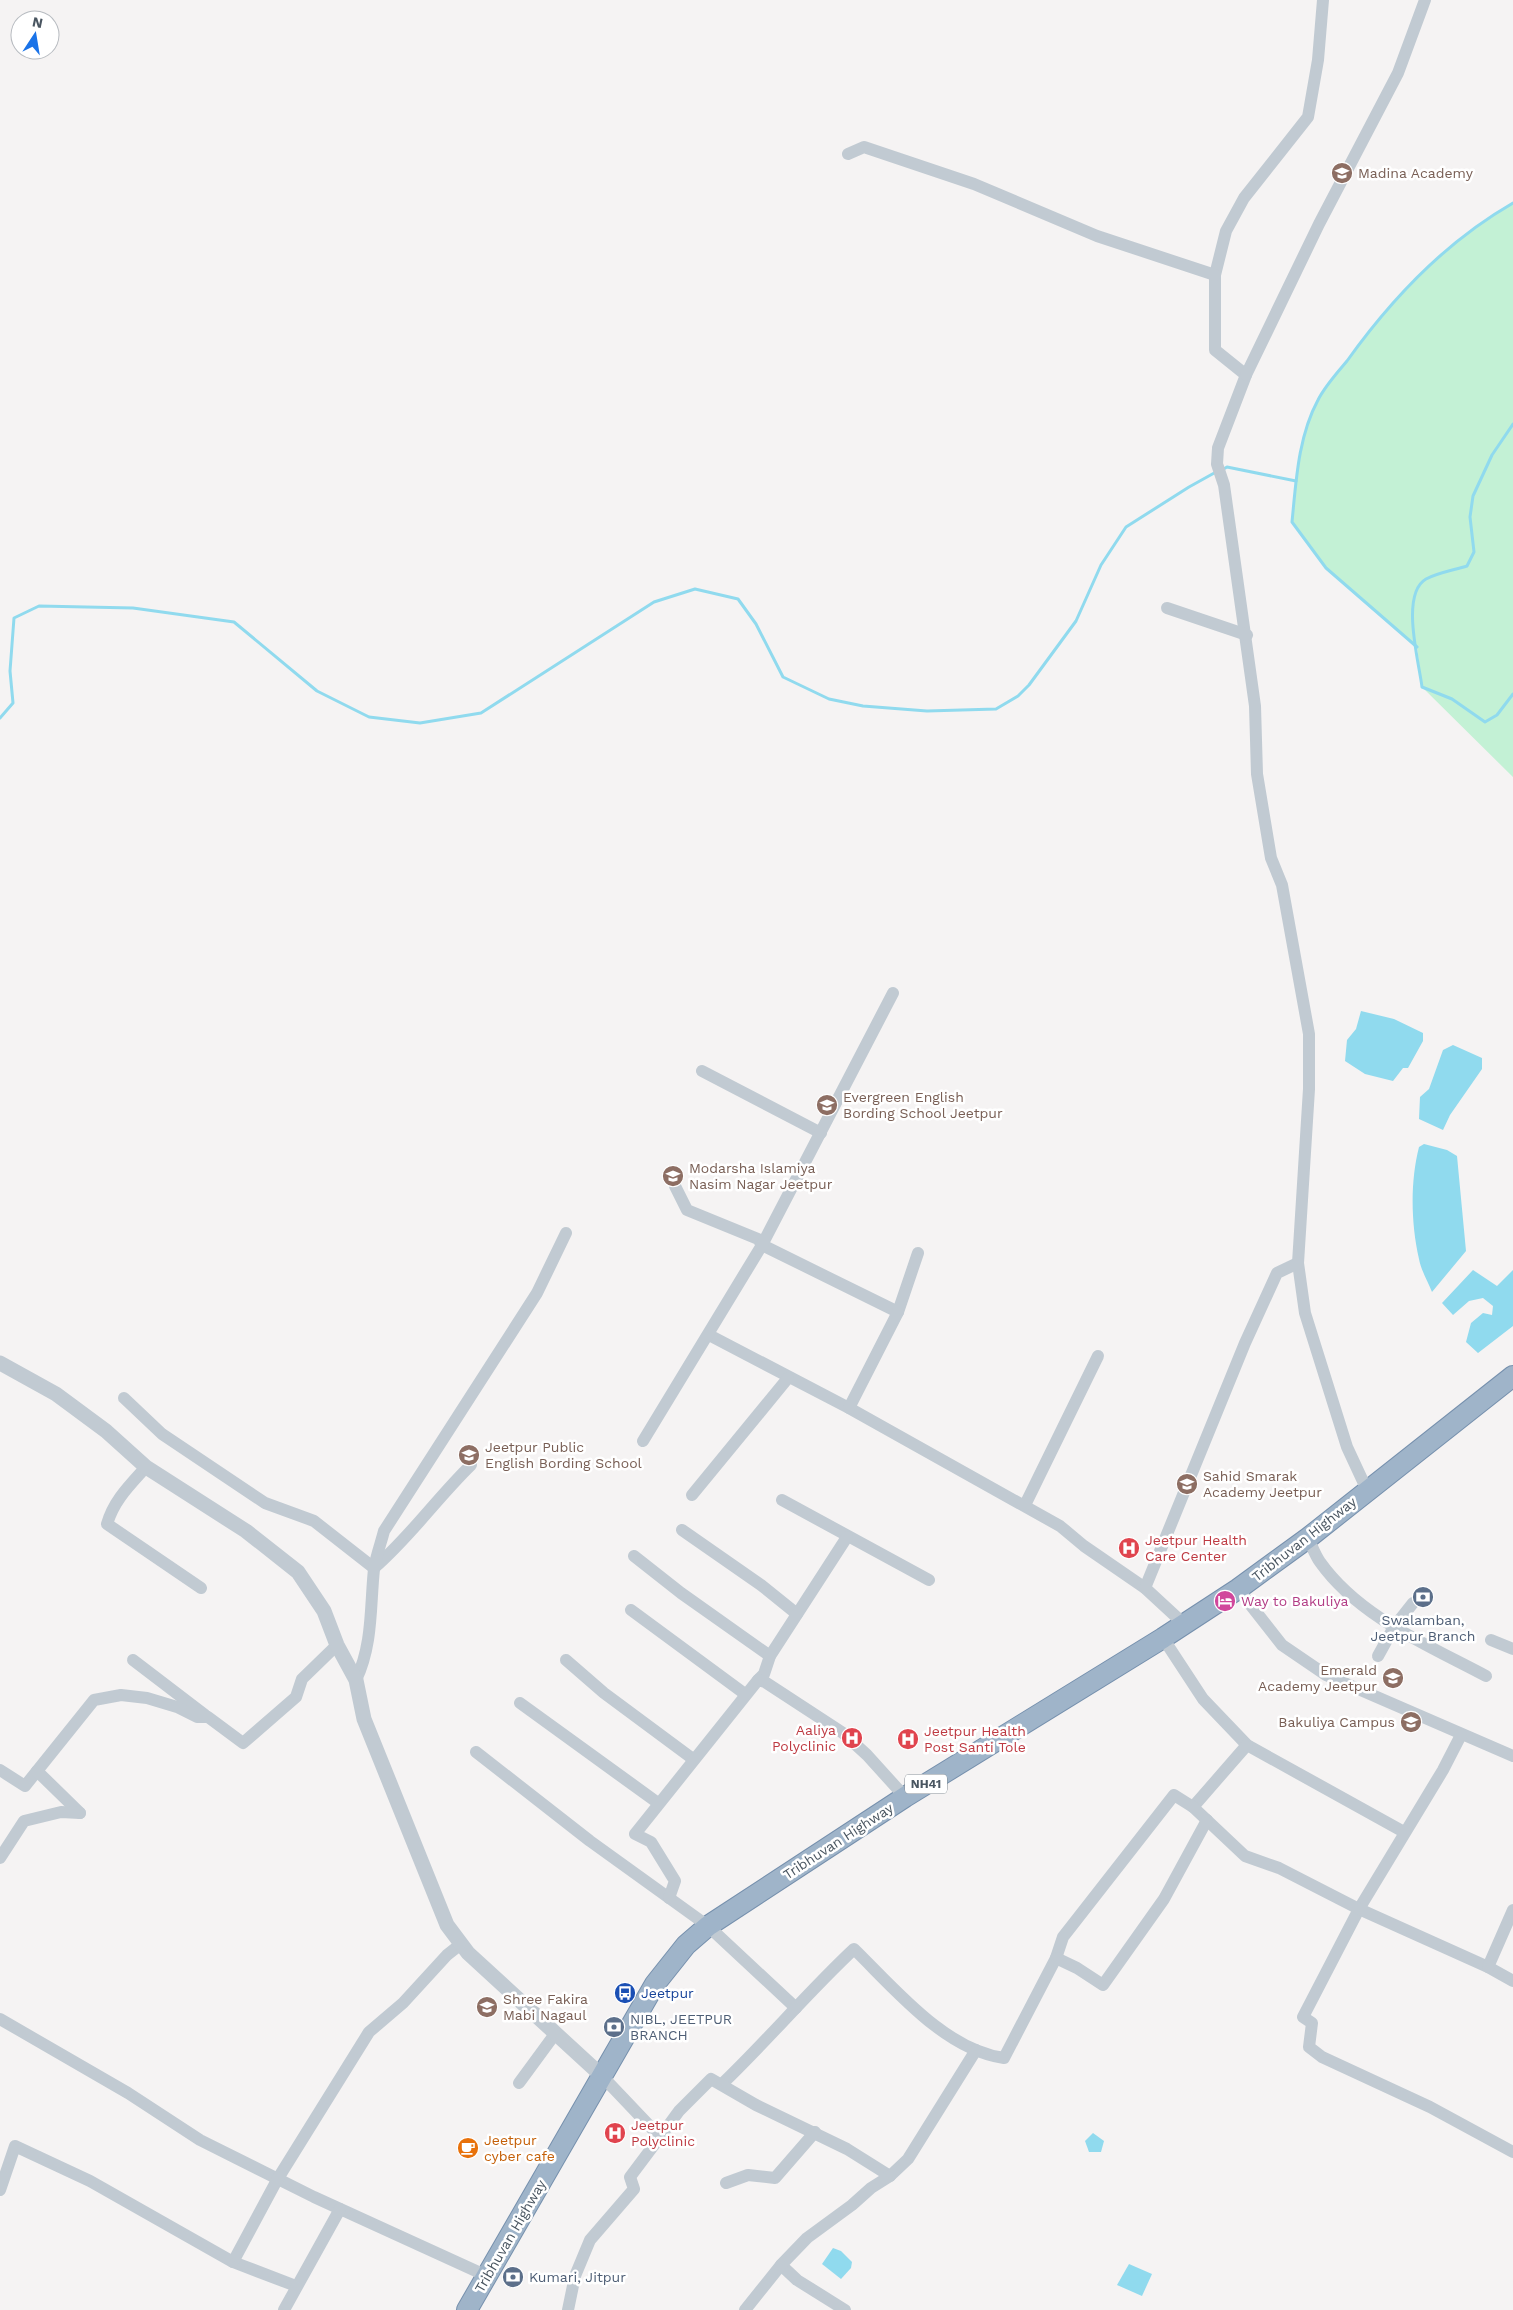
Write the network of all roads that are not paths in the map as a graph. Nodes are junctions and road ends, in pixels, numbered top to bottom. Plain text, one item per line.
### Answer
1 (1323, 0) edge
2 (1425, 0) edge
3 (848, 154) dead end
4 (1215, 275) junction
5 (1246, 375) junction
6 (1167, 608) dead end
7 (1247, 635) junction
8 (893, 993) dead end
9 (702, 1071) dead end
10 (821, 1133) junction
11 (675, 1186) dead end
12 (566, 1233) dead end
13 (762, 1245) junction
14 (918, 1253) dead end
15 (1298, 1263) junction
16 (898, 1312) junction
17 (709, 1335) junction
18 (1098, 1356) dead end
19 (0, 1363) edge
20 (1513, 1376) edge
21 (788, 1378) junction
22 (124, 1398) dead end
23 (849, 1408) junction
24 (643, 1441) dead end
25 (471, 1465) dead end
26 (146, 1467) junction
27 (1367, 1490) junction
28 (692, 1496) dead end
29 (782, 1500) dead end
30 (1025, 1505) junction
31 (682, 1530) dead end
32 (847, 1537) junction
33 (1308, 1538) junction
34 (634, 1556) dead end
35 (374, 1568) junction
36 (929, 1580) dead end
37 (201, 1588) dead end
38 (1144, 1588) junction
39 (1238, 1589) junction
40 (1413, 1603) dead end
41 (631, 1610) dead end
42 (797, 1614) junction
43 (1184, 1624) junction
44 (1394, 1627) junction
45 (1163, 1638) junction
46 (1491, 1640) dead end
47 (337, 1645) junction
48 (1513, 1649) edge
49 (770, 1656) junction
50 (1378, 1656) dead end
51 (133, 1660) dead end
52 (566, 1660) dead end
53 (1486, 1676) dead end
54 (356, 1680) junction
55 (758, 1680) junction
56 (745, 1694) junction
57 (520, 1703) dead end
58 (208, 1717) junction
59 (1461, 1735) junction
60 (1247, 1745) junction
61 (476, 1752) dead end
62 (1513, 1756) edge
63 (693, 1759) junction
64 (0, 1770) edge
65 (37, 1771) junction
66 (905, 1797) junction
67 (658, 1803) junction
68 (1193, 1807) junction
69 (1207, 1820) junction
70 (1404, 1832) junction
71 (0, 1858) edge
72 (669, 1898) junction
73 (1360, 1909) junction
74 (1513, 1910) edge
75 (708, 1926) junction
76 (462, 1944) junction
77 (1056, 1958) junction
78 (1488, 1967) junction
79 (1513, 1981) edge
80 (796, 2008) junction
81 (0, 2019) edge
82 (555, 2034) junction
83 (976, 2050) junction
84 (602, 2076) junction
85 (519, 2083) dead end
86 (722, 2084) junction
87 (815, 2132) junction
88 (660, 2137) junction
89 (1513, 2152) edge
90 (890, 2176) junction
91 (277, 2180) junction
92 (726, 2183) dead end
93 (0, 2190) edge
94 (340, 2208) junction
95 (234, 2262) junction
96 (781, 2264) junction
97 (487, 2276) junction
98 (296, 2286) junction
99 (284, 2310) edge
100 (467, 2310) edge
101 (568, 2310) edge
102 (745, 2310) edge
103 (845, 2310) edge

1 - 4 street
2 - 5 street
3 - 4 street
4 - 5 street
5 - 7 street
6 - 7 street
7 - 15 street
8 - 10 street
9 - 10 street
10 - 13 street
11 - 13 street
12 - 35 street
13 - 16 street
13 - 17 street
14 - 16 street
15 - 27 street
15 - 38 street
16 - 23 street
17 - 21 street
17 - 24 street
18 - 30 street
19 - 26 street
20 - 27 highway, Tribhuvan Highway / NH41
21 - 23 street
21 - 28 street
22 - 35 street
23 - 30 street
25 - 35 street
26 - 37 street
26 - 47 street
27 - 33 highway, Tribhuvan Highway / NH41
29 - 32 street
30 - 38 street
31 - 42 street
32 - 36 street
32 - 42 street
33 - 39 highway, Tribhuvan Highway / NH41
33 - 44 street
34 - 49 street
35 - 54 street
38 - 43 street
39 - 43 highway, Tribhuvan Highway / NH41
39 - 59 street
40 - 44 street
41 - 56 street
42 - 49 street
43 - 45 highway, Tribhuvan Highway / NH41
44 - 50 street
44 - 53 street
45 - 60 street
45 - 66 highway, Tribhuvan Highway / NH41
46 - 48 street
47 - 54 street
47 - 58 street
49 - 55 street
51 - 58 street
52 - 63 street
54 - 76 street
55 - 56 street
55 - 66 street
56 - 63 street
57 - 67 street
58 - 65 street
59 - 62 street
59 - 70 street
60 - 68 street
60 - 70 street
61 - 72 street
63 - 67 street
64 - 65 street
65 - 71 street
66 - 75 highway, Tribhuvan Highway / NH41
67 - 72 street
68 - 69 street
68 - 77 street
69 - 73 street
69 - 77 street
70 - 73 street
72 - 75 street
73 - 78 street
73 - 89 street
74 - 78 street
75 - 80 street
75 - 84 highway, Tribhuvan Highway / NH41
76 - 82 street
76 - 91 street
77 - 83 street
78 - 79 street
80 - 83 street
80 - 86 street
81 - 91 street
82 - 84 street
82 - 85 street
83 - 90 street
84 - 88 street
84 - 97 highway, Tribhuvan Highway / NH41
86 - 87 street
86 - 88 street
87 - 90 street
87 - 92 street
88 - 101 street
90 - 96 street
91 - 94 street
91 - 95 street
93 - 95 street
94 - 97 street
94 - 98 street
95 - 98 street
96 - 102 street
96 - 103 street
97 - 100 highway, Tribhuvan Highway / NH41
98 - 99 street

